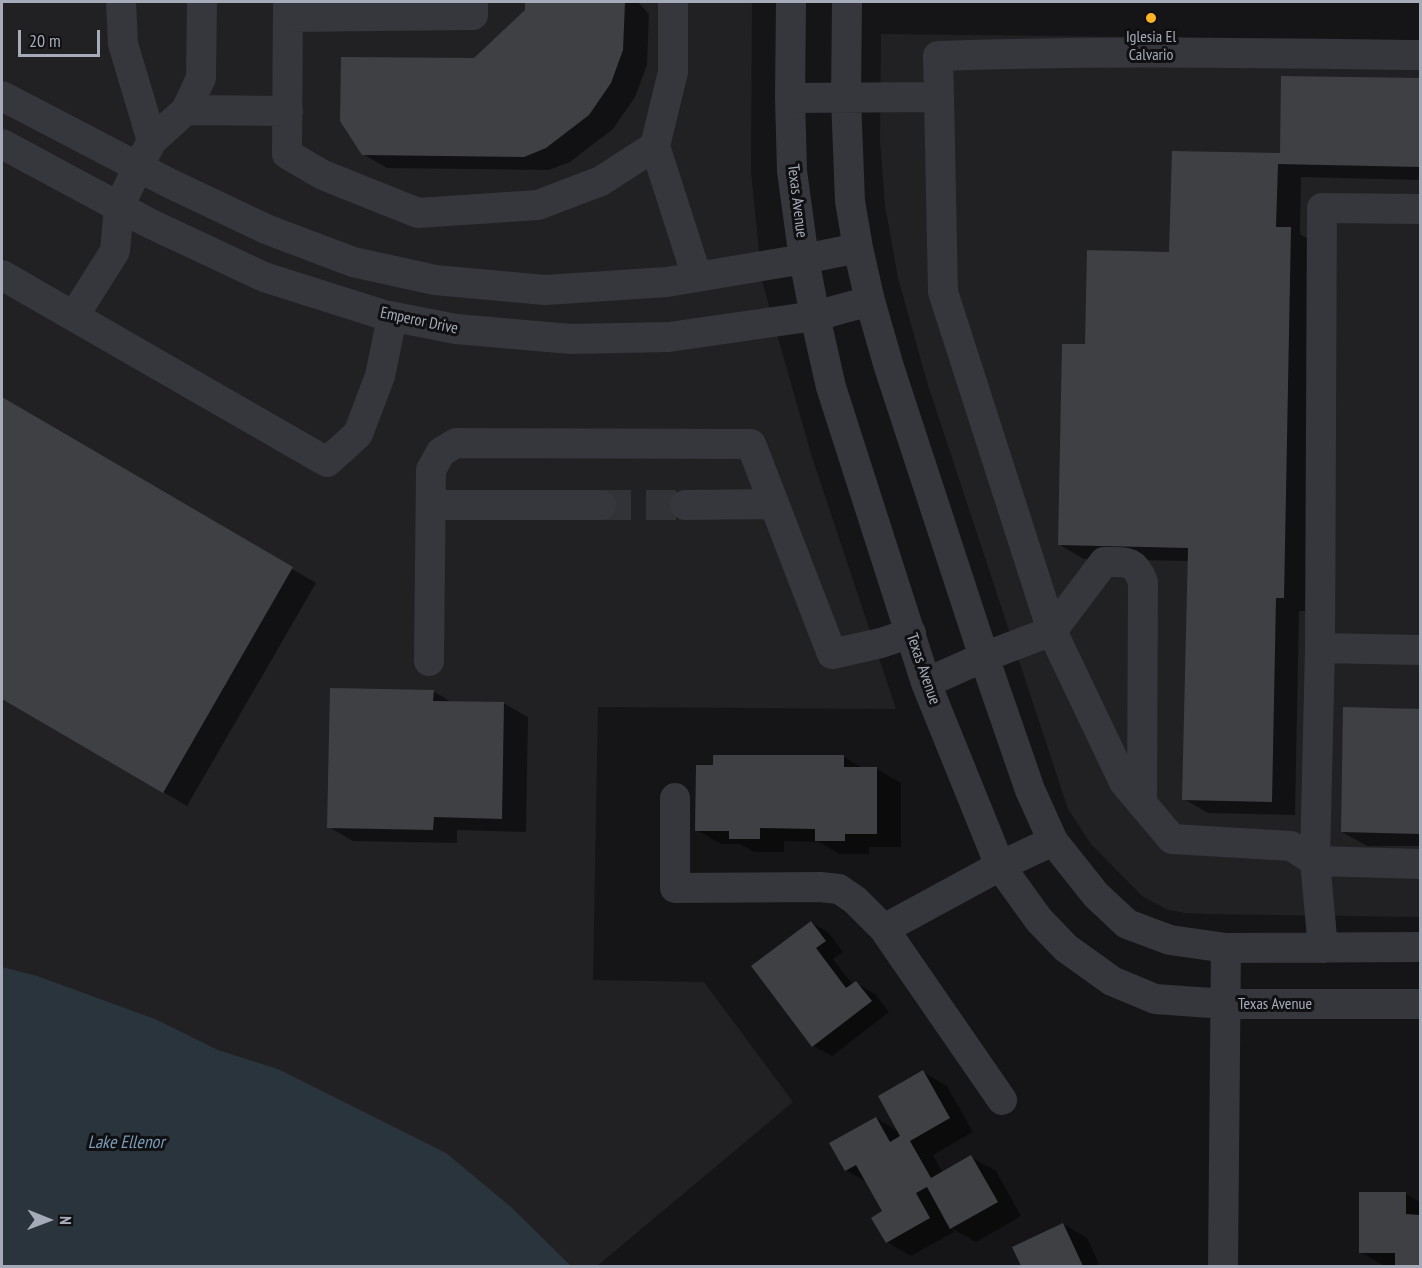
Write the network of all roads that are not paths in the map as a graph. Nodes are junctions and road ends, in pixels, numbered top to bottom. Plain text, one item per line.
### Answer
1 (122, 2) edge
2 (202, 2) edge
3 (473, 2) edge
4 (674, 2) edge
5 (791, 2) edge
6 (847, 2) edge
7 (288, 9) edge
8 (1420, 56) edge
9 (2, 96) edge
10 (939, 97) junction
11 (790, 98) junction
12 (846, 98) junction
13 (186, 110) junction
14 (288, 111) junction
15 (153, 141) junction
16 (2, 144) edge
17 (655, 146) junction
18 (138, 167) junction
19 (119, 207) junction
20 (1420, 209) edge
21 (858, 248) junction
22 (804, 259) junction
23 (2, 275) edge
24 (697, 277) junction
25 (870, 301) junction
26 (74, 316) junction
27 (815, 316) junction
28 (392, 317) junction
29 (774, 504) junction
30 (431, 505) junction
31 (601, 505) tunnel mouth
32 (685, 505) tunnel mouth
33 (1052, 632) junction
34 (911, 633) junction
35 (1320, 648) junction
36 (1420, 650) edge
37 (984, 657) junction
38 (429, 661) dead end
39 (926, 682) junction
40 (675, 798) dead end
41 (1142, 804) junction
42 (1053, 841) junction
43 (1315, 861) junction
44 (1420, 864) edge
45 (1000, 866) junction
46 (884, 929) junction
47 (1420, 947) edge
48 (1226, 948) junction
49 (1323, 948) junction
50 (1225, 1004) junction
51 (1420, 1004) edge
52 (1002, 1100) dead end
53 (1223, 1266) edge

1 - 15 street
2 - 13 street
3 - 7 street
4 - 17 street
5 - 11 street, Texas Avenue
6 - 12 street
7 - 14 street
8 - 10 street
9 - 18 street
10 - 12 street
10 - 33 street
11 - 12 street
11 - 22 street, Texas Avenue
12 - 21 street
13 - 14 street
13 - 15 street
14 - 17 street
15 - 18 street
16 - 19 street, Emperor Drive
17 - 24 street
18 - 19 street
18 - 24 street
19 - 26 street
19 - 28 street, Emperor Drive
20 - 35 street
21 - 22 street
21 - 25 street
22 - 24 street
22 - 27 street, Texas Avenue
23 - 26 street
25 - 27 street, Emperor Drive
25 - 37 street
26 - 28 street
27 - 28 street, Emperor Drive
27 - 34 street, Texas Avenue
29 - 30 street
29 - 32 street
29 - 34 street
30 - 31 street
30 - 38 street
33 - 37 street
33 - 41 street
33 - 41 street
34 - 39 street, Texas Avenue
35 - 36 street
35 - 43 street
37 - 39 street
37 - 42 street
39 - 45 street, Texas Avenue
40 - 46 street
41 - 43 street
42 - 45 street
42 - 48 street
43 - 44 street
43 - 49 street
45 - 46 street
45 - 50 street, Texas Avenue
46 - 52 street
47 - 49 street
48 - 49 street
48 - 50 street
50 - 51 street, Texas Avenue
50 - 53 street

